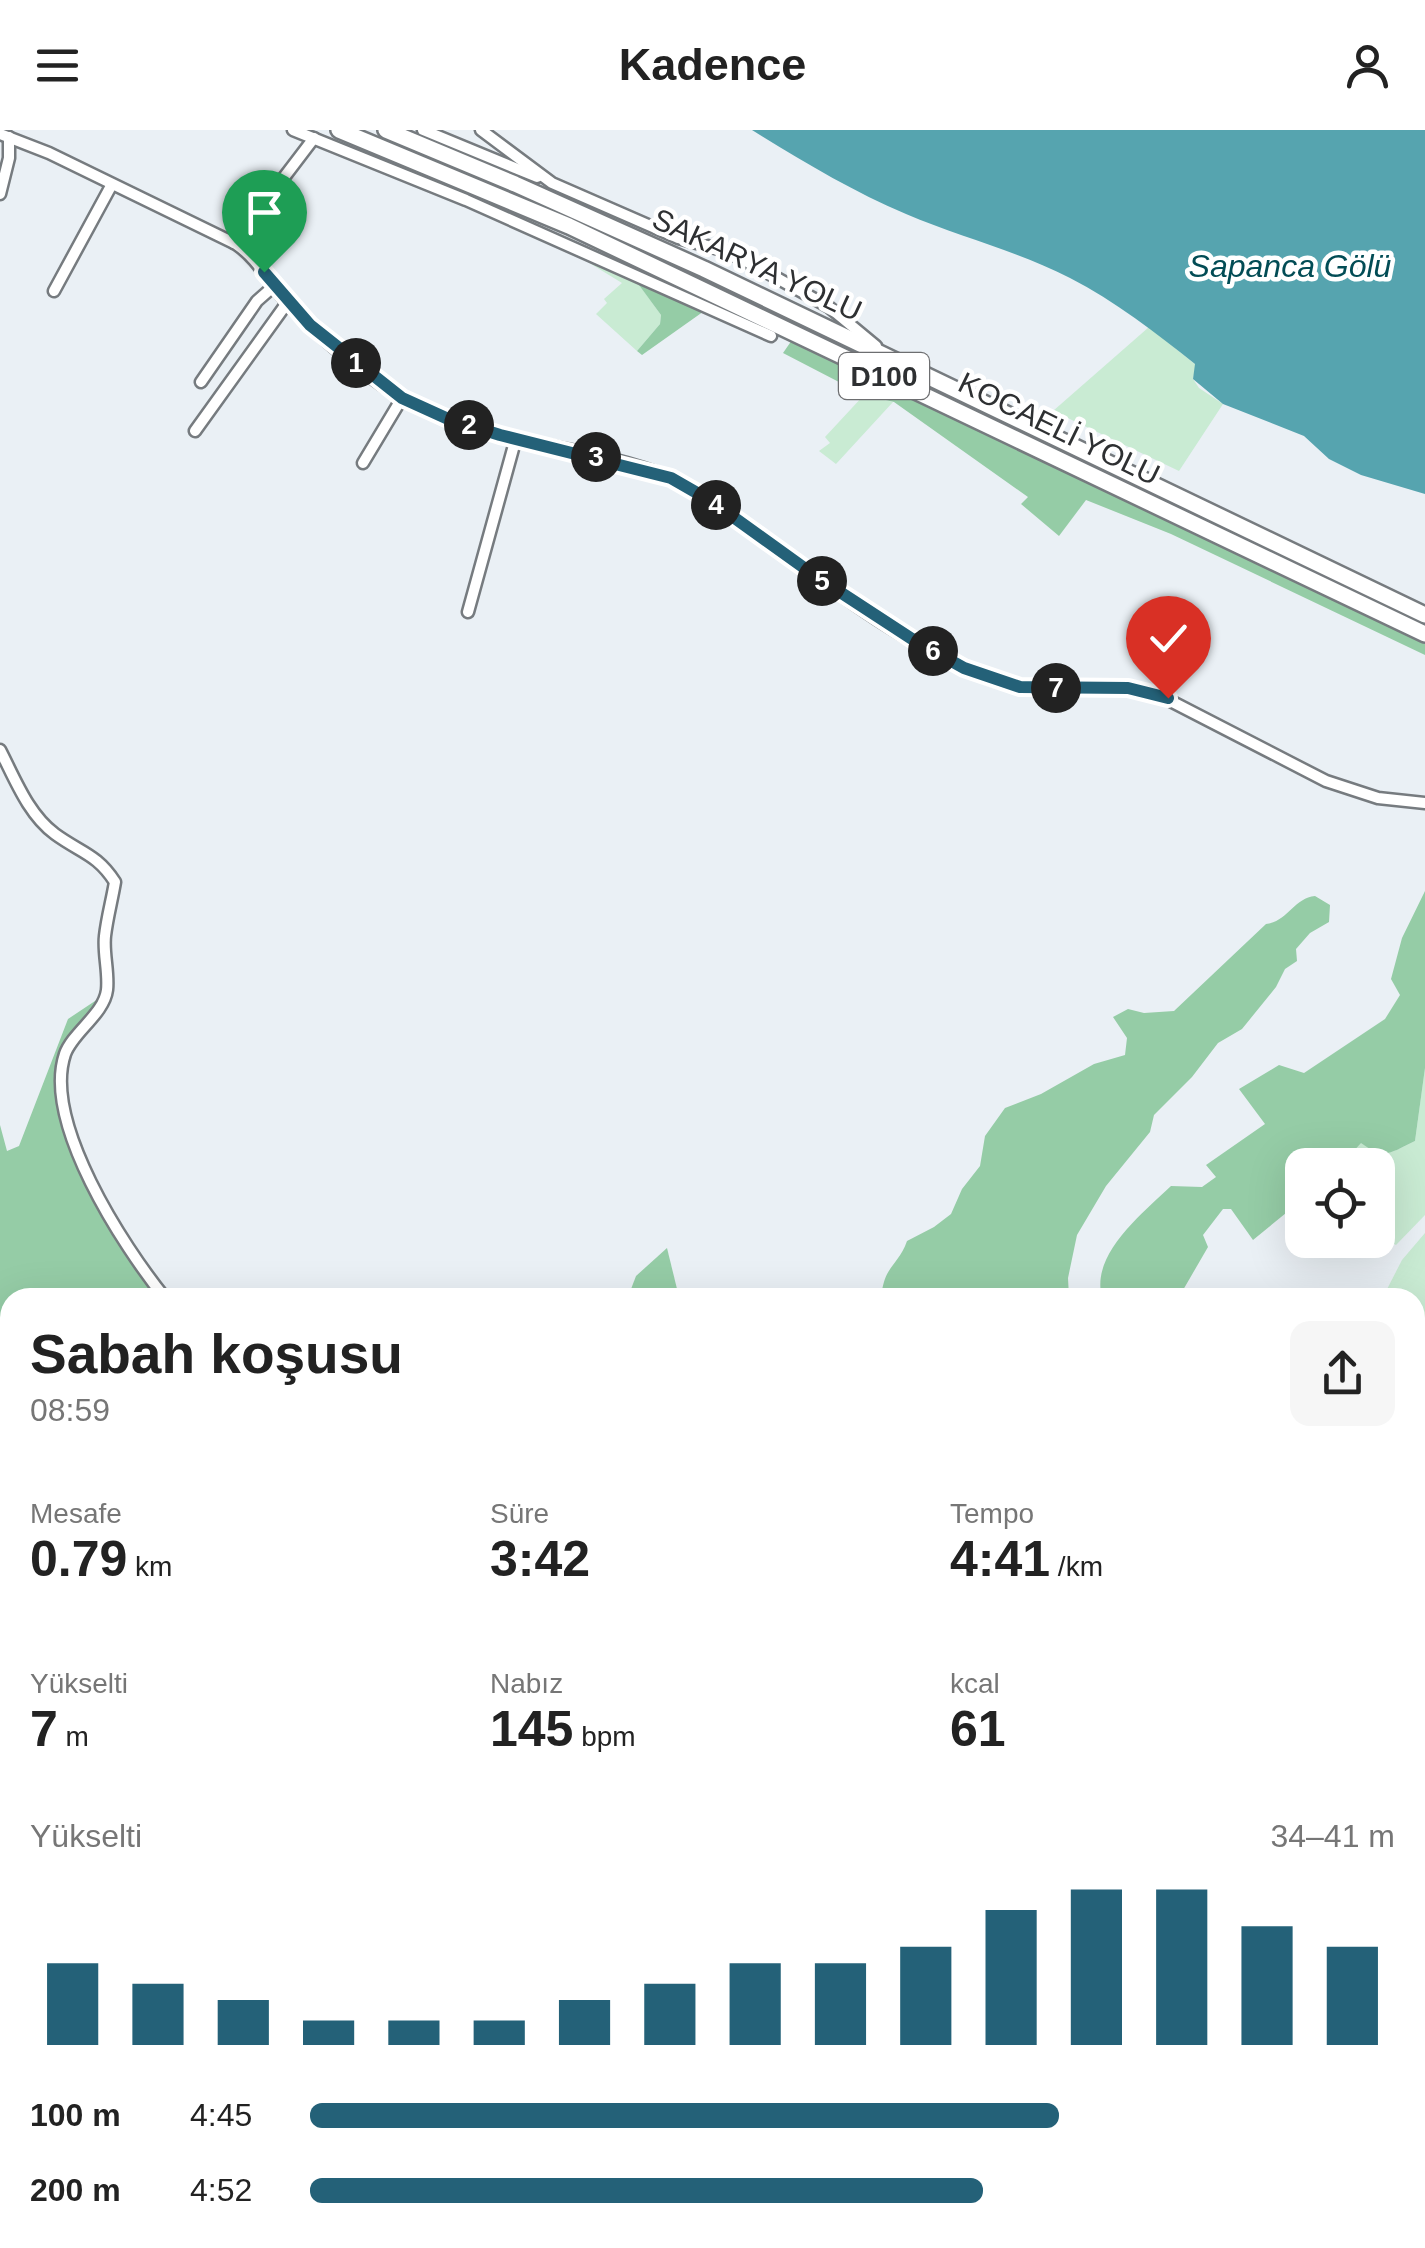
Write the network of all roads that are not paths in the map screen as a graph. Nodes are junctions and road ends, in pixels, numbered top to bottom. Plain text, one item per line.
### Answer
1 (292, 130) edge
2 (338, 130) edge
3 (386, 130) edge
4 (423, 130) edge
5 (481, 130) edge
6 (4, 135) edge
7 (314, 138) junction
8 (552, 183) junction
9 (111, 186) junction
10 (0, 194) edge
11 (234, 243) junction
12 (274, 286) junction
13 (54, 291) dead end
14 (287, 303) junction
15 (771, 336) dead end
16 (892, 360) junction
17 (201, 382) dead end
18 (402, 398) junction
19 (195, 431) dead end
20 (516, 438) junction
21 (364, 463) dead end
22 (468, 612) dead end
23 (1425, 614) edge
24 (1425, 634) edge
25 (0, 750) edge
26 (1425, 802) edge
27 (157, 1288) edge

1 - 7 street
2 - 24 highway, KOCAELİ YOLU / D100
3 - 16 highway, SAKARYA YOLU / D100
4 - 8 street
5 - 8 street
6 - 9 street
6 - 10 street
7 - 11 street
7 - 15 street
8 - 16 street
9 - 11 street
9 - 13 street
11 - 12 street
12 - 14 street
12 - 17 street
14 - 18 street
14 - 19 street
16 - 23 highway, SAKARYA YOLU / D100
18 - 20 street
18 - 21 street
20 - 22 street
20 - 26 street
25 - 27 street

